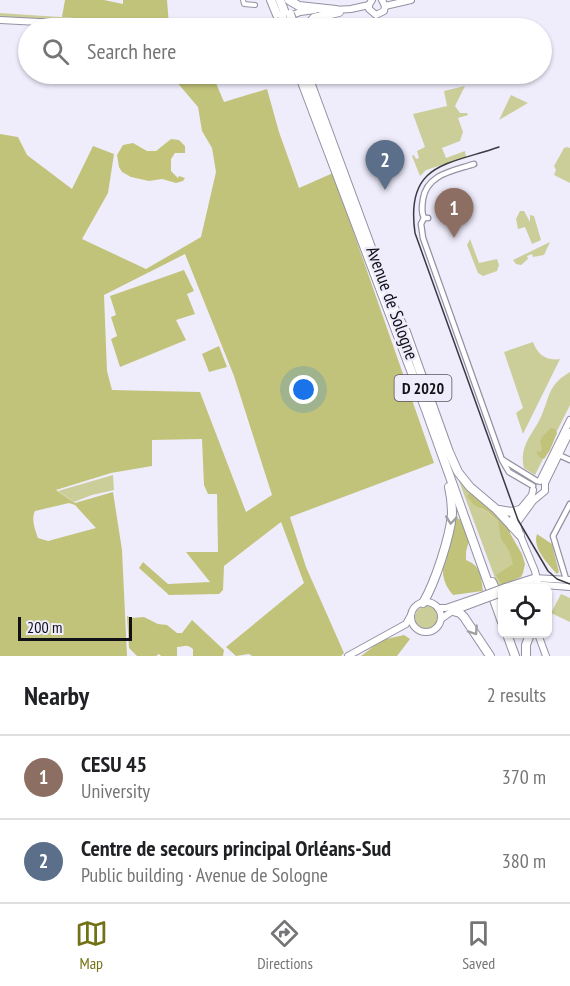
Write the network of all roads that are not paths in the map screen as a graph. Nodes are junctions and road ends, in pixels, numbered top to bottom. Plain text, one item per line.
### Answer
1 (243, 0) edge
2 (274, 0) edge
3 (285, 0) edge
4 (411, 0) edge
5 (383, 3) edge
6 (255, 5) dead end
7 (370, 5) edge
8 (338, 11) junction
9 (286, 16) junction
10 (282, 18) edge
11 (314, 18) edge
12 (0, 20) edge
13 (18, 21) edge
14 (304, 84) edge
15 (311, 84) edge
16 (315, 84) edge
17 (474, 164) dead end
18 (340, 166) junction
19 (390, 300) junction
20 (570, 420) edge
21 (433, 430) junction
22 (570, 432) edge
23 (559, 455) junction
24 (502, 460) junction
25 (570, 460) edge
26 (518, 470) junction
27 (514, 475) junction
28 (537, 484) junction
29 (540, 494) junction
30 (570, 504) edge
31 (496, 509) junction
32 (520, 510) junction
33 (510, 524) junction
34 (520, 535) junction
35 (568, 579) edge
36 (492, 582) junction
37 (536, 584) edge
38 (552, 585) edge
39 (570, 587) edge
40 (498, 592) edge
41 (498, 595) edge
42 (482, 598) junction
43 (498, 599) edge
44 (423, 603) junction
45 (438, 608) junction
46 (453, 611) junction
47 (498, 611) edge
48 (413, 612) junction
49 (441, 619) junction
50 (418, 629) junction
51 (394, 630) junction
52 (511, 638) edge
53 (528, 638) edge
54 (540, 638) edge
55 (348, 656) edge
56 (490, 656) edge
57 (517, 656) edge
58 (526, 656) edge
59 (546, 656) edge

1 - 6 street
2 - 9 main road
3 - 8 main road
3 - 9 main road
4 - 5 street
5 - 7 street
7 - 8 street
8 - 9 street
8 - 11 main road
9 - 10 street
12 - 13 street
14 - 21 main road, D 2020
15 - 18 main road, D 2020
16 - 18 main road
17 - 24 street
18 - 19 main road, Avenue de Sologne / D 2020
19 - 31 main road
19 - 36 main road, Avenue de Sologne / D 2020
20 - 28 street
21 -> 44 main road
21 - 47 main road, D 2020
22 - 23 street
23 - 25 street
23 - 28 street
24 - 26 street
24 - 27 street
26 - 27 street
26 - 28 street
27 - 28 street
28 - 29 street
28 - 29 street
28 - 32 street
29 - 34 street
30 - 35 street
31 - 32 main road
31 - 33 main road
32 - 33 street
33 - 34 main road
33 - 37 street
34 - 37 street
35 - 37 street
36 - 41 main road
36 - 43 main road, Avenue de Sologne / D 2020
38 - 39 street
40 - 42 street, bridge
42 - 45 street
42 - 46 street
44 - 45 street
44 - 48 street
45 - 49 street
46 - 49 street
46 -> 56 main road
48 - 50 street
48 - 51 street
49 - 50 street
50 - 51 street
51 - 55 street
52 - 57 main road
53 - 58 main road
54 - 59 street

